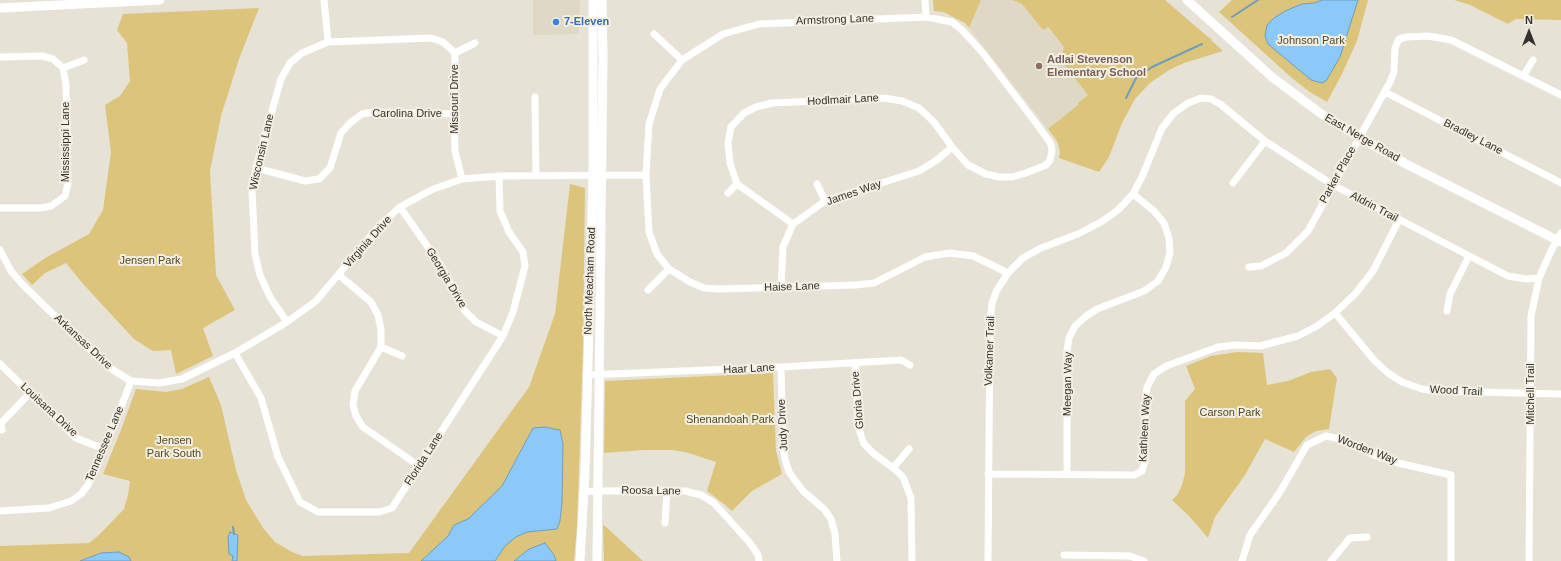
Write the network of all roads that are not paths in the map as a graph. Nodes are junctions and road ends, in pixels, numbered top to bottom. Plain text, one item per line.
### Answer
1 (160, 0) edge
2 (324, 0) edge
3 (593, 0) edge
4 (602, 0) edge
5 (925, 0) edge
6 (1187, 0) edge
7 (96, 2) edge
8 (0, 8) edge
9 (926, 17) junction
10 (654, 34) dead end
11 (328, 42) junction
12 (475, 43) dead end
13 (455, 53) junction
14 (0, 57) edge
15 (84, 60) dead end
16 (682, 60) junction
17 (1533, 60) dead end
18 (63, 68) junction
19 (1524, 75) junction
20 (1385, 92) junction
21 (1561, 95) edge
22 (535, 96) dead end
23 (1201, 98) joint
24 (454, 114) junction
25 (1359, 137) junction
26 (1265, 141) junction
27 (952, 147) junction
28 (1052, 156) joint
29 (256, 168) junction
30 (536, 175) junction
31 (646, 175) junction
32 (498, 176) junction
33 (597, 176) junction
34 (462, 179) junction
35 (1233, 183) dead end
36 (1561, 183) edge
37 (737, 184) junction
38 (817, 184) dead end
39 (1333, 185) junction
40 (728, 193) dead end
41 (1133, 194) junction
42 (825, 201) junction
43 (400, 207) junction
44 (0, 208) edge
45 (1399, 220) junction
46 (793, 224) junction
47 (1560, 238) edge
48 (0, 250) edge
49 (1469, 256) junction
50 (1249, 267) dead end
51 (669, 269) junction
52 (1008, 273) junction
53 (339, 275) junction
54 (1539, 278) junction
55 (781, 287) junction
56 (648, 290) dead end
57 (1447, 311) dead end
58 (1335, 313) junction
59 (287, 322) junction
60 (504, 336) junction
61 (381, 347) junction
62 (235, 353) junction
63 (402, 356) dead end
64 (855, 363) junction
65 (0, 364) edge
66 (910, 365) dead end
67 (781, 367) junction
68 (598, 374) junction
69 (587, 375) junction
70 (131, 381) junction
71 (30, 393) junction
72 (1531, 393) junction
73 (1561, 394) edge
74 (2, 430) dead end
75 (104, 449) junction
76 (909, 449) dead end
77 (419, 466) junction
78 (893, 468) junction
79 (988, 474) junction
80 (1067, 475) junction
81 (598, 491) junction
82 (667, 491) junction
83 (583, 492) junction
84 (0, 511) edge
85 (666, 523) dead end
86 (1367, 537) dead end
87 (1064, 555) dead end
88 (580, 561) edge
89 (598, 561) edge
90 (759, 561) edge
91 (837, 561) edge
92 (912, 561) edge
93 (988, 561) edge
94 (1144, 561) edge
95 (1242, 561) edge
96 (1331, 561) edge
97 (1451, 561) edge
98 (1529, 561) edge

1 - 7 main road
2 - 11 street
3 - 33 main road, North Meacham Road
4 - 33 main road, North Meacham Road
5 - 9 street
6 - 25 main road, East Nerge Road
7 - 8 main road
9 - 16 street, Armstrong Lane
9 - 28 street, Armstrong Lane
10 - 16 street
11 - 13 street, Missouri Drive
11 - 29 street, Wisconsin Lane
12 - 13 street
13 - 24 street, Missouri Drive
14 - 18 street
15 - 18 street
16 - 31 street, Armstrong Lane
17 - 19 street
18 - 44 street, Mississippi Lane
19 - 20 street, Parker Place
19 - 21 street, Parker Place
20 - 25 street, Parker Place
20 - 36 street, Bradley Lane
22 - 30 street
23 - 26 street, Aldrin Trail
23 - 41 street, Volkamer Trail
24 - 29 street, Carolina Drive
24 - 34 street, Missouri Drive
25 - 39 street, Parker Place
25 - 47 main road, East Nerge Road
26 - 35 street
26 - 39 street, Aldrin Trail
27 - 28 street, Hodlmair Lane
27 - 37 street, Hodlmair Lane
27 - 42 street, James Way
29 - 59 street, Wisconsin Lane
30 - 32 street, Virginia Drive
30 - 33 street, Virginia Drive
31 - 33 street, Virginia Drive
31 - 51 street, Haise Lane
32 - 34 street, Virginia Drive
32 - 60 street, Florida Lane
33 - 68 main road, North Meacham Road
33 - 69 main road, North Meacham Road
34 - 43 street, Virginia Drive
37 - 40 street
37 - 46 street
38 - 42 street
39 - 45 street, Aldrin Trail
39 - 50 street, Parker Place
41 - 52 street, Volkamer Trail
41 - 80 street, Meegan Way
42 - 46 street, James Way
43 - 53 street, Virginia Drive
43 - 60 street, Georgia Drive
45 - 49 street, Aldrin Trail
45 - 58 street, Kathleen Way
46 - 55 street
47 - 54 street, Mitchell Trail
48 - 70 street, Arkansas Drive
49 - 54 street, Aldrin Trail
49 - 57 street
51 - 55 street, Haise Lane
51 - 56 street
52 - 55 street, Haise Lane
52 - 79 street, Volkamer Trail
53 - 59 street, Virginia Drive
53 - 61 street
54 - 72 street, Mitchell Trail
58 - 72 street, Wood Trail
58 - 80 street, Kathleen Way
59 - 62 street, Virginia Drive
60 - 77 street, Florida Lane
61 - 63 street
61 - 77 street
62 - 70 street, Arkansas Drive
62 - 77 street, Florida Lane
64 - 66 street, Haar Lane
64 - 67 street, Haar Lane
64 - 78 street, Gloria Drive
65 - 71 street, Louisana Drive
67 - 68 street, Haar Lane
67 - 91 street, Judy Drive
68 - 69 street, Haar Lane
68 - 81 main road, North Meacham Road
69 - 83 main road, North Meacham Road
70 - 75 street, Tennessee Lane
71 - 74 street
71 - 75 street, Louisana Drive
72 - 73 street, Wood Trail
72 - 98 street, Mitchell Trail
75 - 84 street, Tennessee Lane
76 - 78 street
78 - 92 street, Gloria Drive
79 - 80 street, Kathleen Way
79 - 93 street, Volkamer Trail
81 - 82 street, Roosa Lane
81 - 83 street, Roosa Lane
81 - 89 main road, North Meacham Road
82 - 85 street
82 - 90 street, Roosa Lane
83 - 88 main road, North Meacham Road
86 - 96 street
87 - 94 street
95 - 97 street, Worden Way

